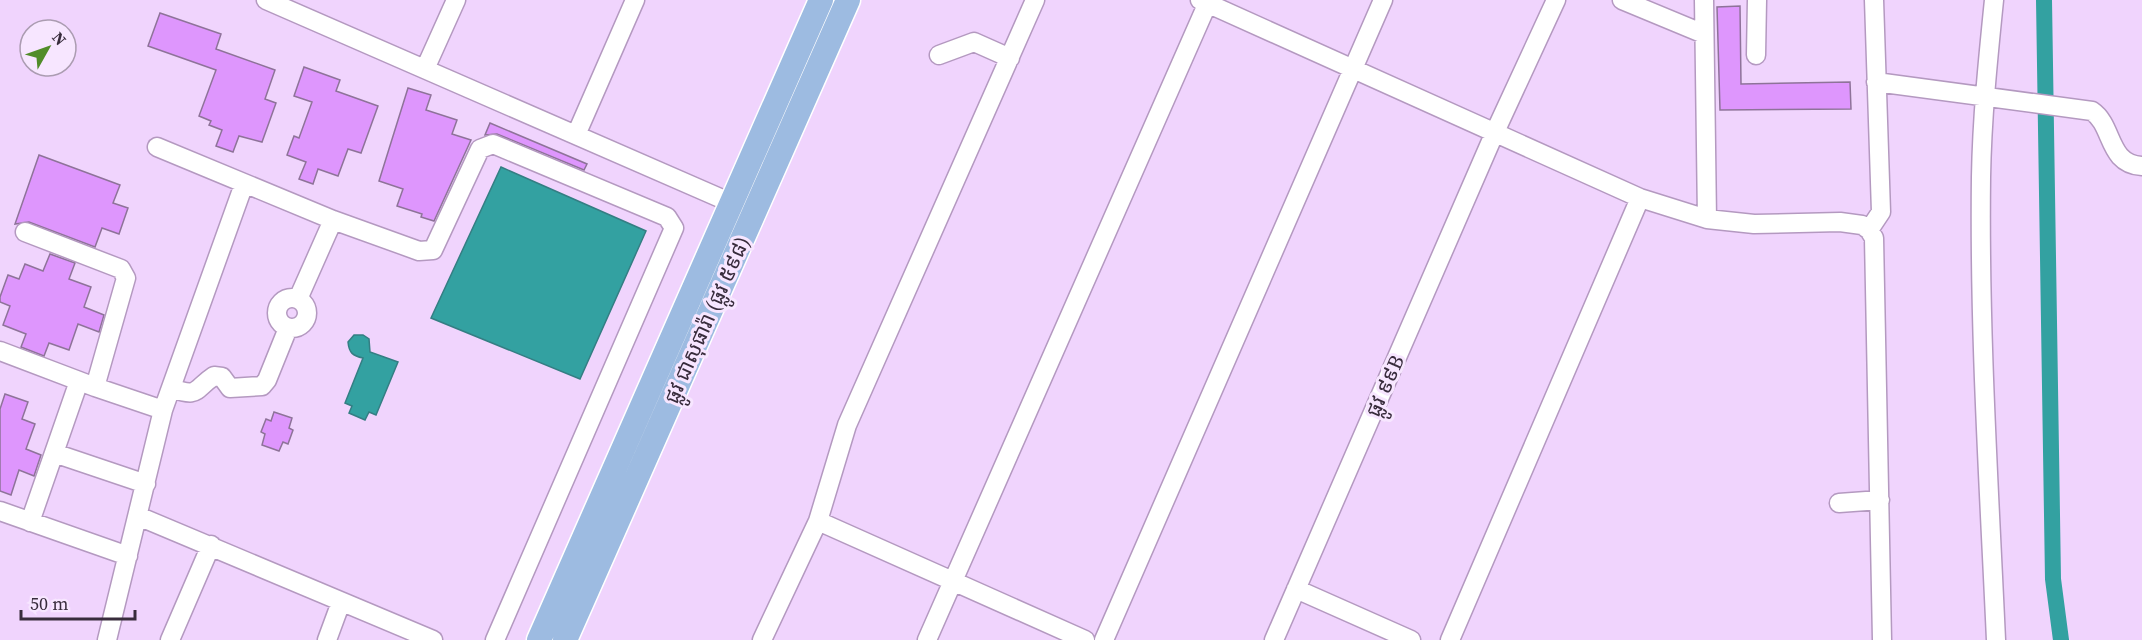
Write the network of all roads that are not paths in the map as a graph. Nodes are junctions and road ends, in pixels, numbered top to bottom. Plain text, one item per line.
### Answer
1 (456, 0) edge
2 (635, 0) edge
3 (821, 0) edge
4 (848, 0) edge
5 (1035, 0) edge
6 (1383, 0) edge
7 (1556, 0) edge
8 (1622, 0) edge
9 (1704, 0) edge
10 (1757, 0) edge
11 (1875, 0) edge
12 (1994, 0) edge
13 (1205, 1) edge
14 (275, 2) edge
15 (1704, 34) junction
16 (939, 55) dead end
17 (1755, 55) dead end
18 (1010, 58) junction
19 (425, 69) junction
20 (1352, 70) junction
21 (1876, 82) junction
22 (1985, 95) junction
23 (1495, 132) junction
24 (576, 135) junction
25 (157, 147) dead end
26 (2142, 166) edge
27 (244, 184) junction
28 (1640, 198) junction
29 (732, 203) junction
30 (754, 213) junction
31 (1707, 219) junction
32 (333, 220) junction
33 (1869, 230) junction
34 (25, 232) dead end
35 (0, 351) edge
36 (87, 384) junction
37 (171, 388) junction
38 (163, 410) junction
39 (54, 453) junction
40 (146, 484) junction
41 (1880, 500) junction
42 (1839, 503) dead end
43 (0, 511) edge
44 (138, 516) junction
45 (818, 521) junction
46 (30, 522) junction
47 (211, 546) junction
48 (128, 556) junction
49 (953, 579) junction
50 (1296, 589) junction
51 (341, 602) junction
52 (107, 640) edge
53 (170, 640) edge
54 (327, 640) edge
55 (433, 640) edge
56 (495, 640) edge
57 (539, 640) edge
58 (565, 640) edge
59 (762, 640) edge
60 (927, 640) edge
61 (1085, 640) edge
62 (1104, 640) edge
63 (1274, 640) edge
64 (1411, 640) edge
65 (1450, 640) edge
66 (1882, 640) edge
67 (1996, 640) edge

1 - 19 street
2 - 24 street
3 - 29 main road, ផ្លូវ ជាសុផារ៉ា (ផ្លូវ ៥៩៨)
4 - 30 main road, ផ្លូវ ជាសុផារ៉ា (ផ្លូវ ៥៩៨)
5 - 18 street
6 - 20 street
7 - 23 street, ផ្លូវ ៩៩B
8 - 15 street
9 - 15 street
10 - 17 street
11 - 21 street
12 - 22 street
13 - 20 street
13 - 49 street
14 - 19 street
15 - 31 street
16 - 18 street
18 - 45 street
19 - 24 street
20 - 23 street
20 - 62 street
21 - 22 street
21 - 33 street
22 - 26 street
22 - 67 street
23 - 28 street
23 - 50 street, ផ្លូវ ៩៩B
24 - 29 street
25 - 27 street
27 - 32 street
27 - 37 street
28 - 31 street
28 - 65 street
29 - 30 street
29 - 57 main road, ផ្លូវ ជាសុផារ៉ា (ផ្លូវ ៥៩៨)
30 - 58 main road, ផ្លូវ ជាសុផារ៉ា (ផ្លូវ ៥៩៨)
31 - 33 street
32 - 37 street
32 - 56 street
33 - 41 street
34 - 36 street
35 - 36 street
36 - 38 street
36 - 39 street
37 - 38 street
38 - 40 street
39 - 40 street
39 - 46 street
40 - 44 street
41 - 42 street
41 - 66 street
43 - 46 street
44 - 47 street
44 - 48 street
45 - 49 street
45 - 59 street
46 - 48 street
47 - 51 street
47 - 53 street
48 - 52 street
49 - 60 street
49 - 61 street
50 - 63 street, ផ្លូវ ៩៩B
50 - 64 street
51 - 54 street
51 - 55 street

